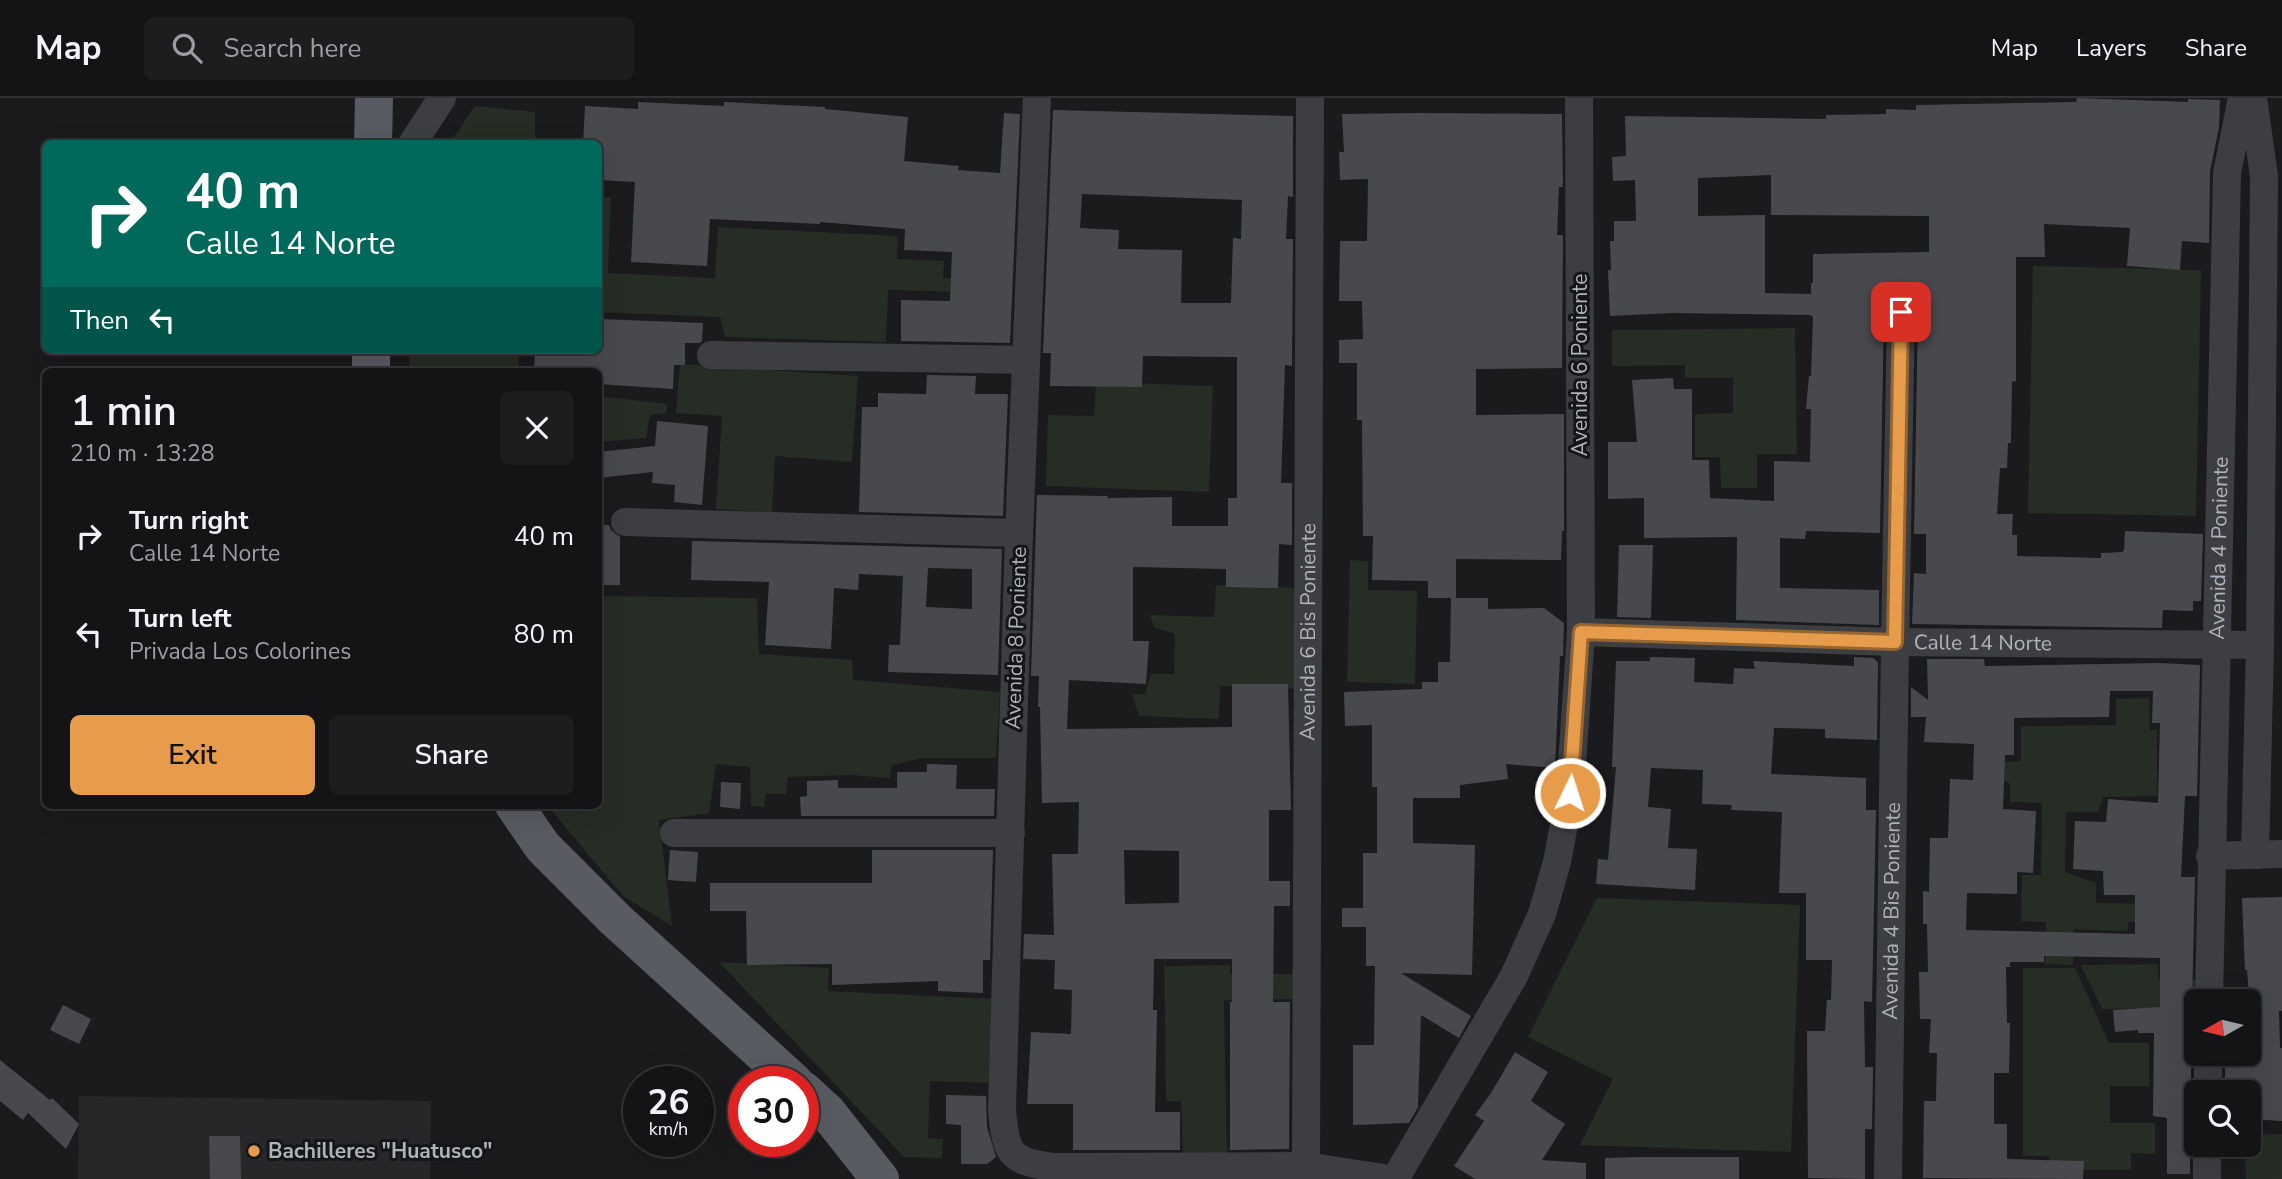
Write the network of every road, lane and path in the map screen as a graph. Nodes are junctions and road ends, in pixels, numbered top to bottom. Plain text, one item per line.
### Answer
1 (373, 98) edge
2 (442, 98) edge
3 (1037, 98) edge
4 (1310, 98) edge
5 (1580, 98) edge
6 (2242, 98) edge
7 (2253, 98) edge
8 (373, 140) edge
9 (415, 140) edge
10 (1901, 312) dead end
11 (711, 355) dead end
12 (1026, 360) junction
13 (625, 522) dead end
14 (1019, 533) junction
15 (1581, 632) junction
16 (1895, 642) junction
17 (2216, 645) junction
18 (2260, 645) junction
19 (517, 809) edge
20 (674, 832) dead end
21 (1011, 833) junction
22 (2268, 855) edge
23 (2210, 856) junction
24 (2209, 989) edge
25 (776, 1066) edge
26 (819, 1105) edge
27 (2207, 1157) edge
28 (1306, 1166) junction
29 (880, 1179) edge
30 (1392, 1179) edge
31 (1888, 1179) edge
32 (2207, 1179) edge

1 - 8 main road
2 - 9 street
3 - 12 street, Avenida 8 Poniente
4 - 28 street, Avenida 6 Bis Poniente
5 - 15 street, Avenida 6 Poniente
6 - 17 street, Avenida 4 Poniente
7 - 18 street, Avenida 4 Poniente
10 - 16 street, Avenida 4 Bis Poniente
11 - 12 street
12 - 14 street, Avenida 8 Poniente
13 - 14 street
14 - 21 street, Avenida 8 Poniente
15 - 16 street, Calle 14 Norte
15 - 30 street
16 - 17 street, Calle 14 Norte
16 - 31 street, Avenida 4 Bis Poniente
17 - 18 street, Calle 14 Norte
17 - 23 street, Avenida 4 Poniente
18 - 22 street, Avenida 4 Poniente
19 - 25 main road
20 - 21 street
21 - 28 street, Avenida 8 Poniente
22 - 23 street
23 - 24 street, Avenida 4 Poniente
26 - 29 main road
27 - 32 street
28 - 30 street

